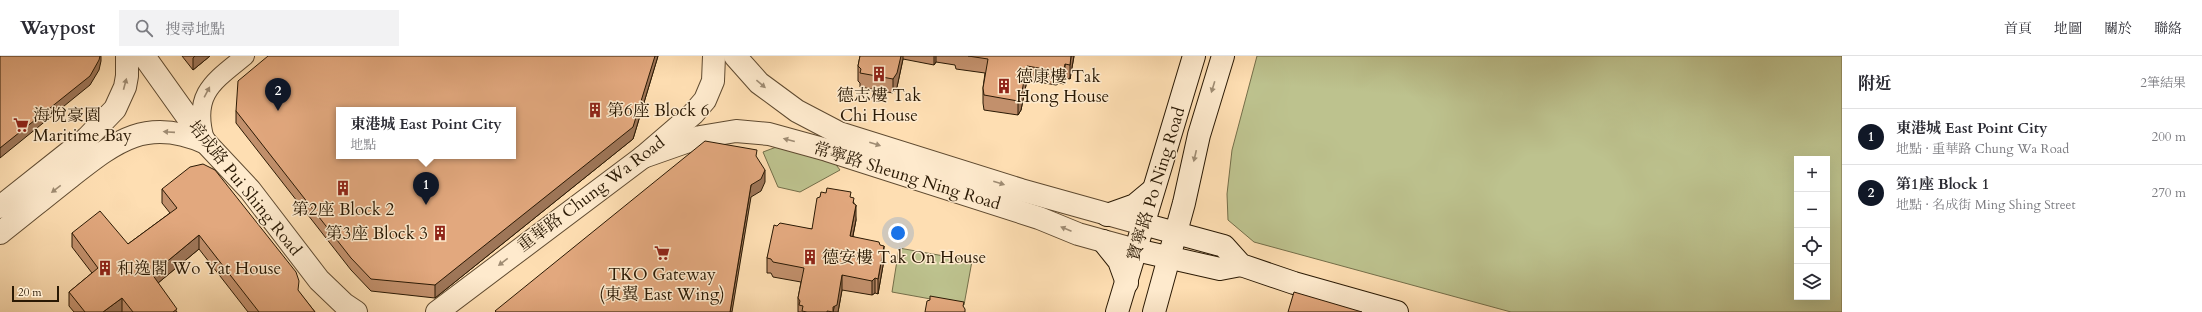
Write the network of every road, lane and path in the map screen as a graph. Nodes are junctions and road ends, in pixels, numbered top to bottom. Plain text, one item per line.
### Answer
1 (127, 56) edge
2 (144, 56) edge
3 (245, 56) edge
4 (714, 56) edge
5 (735, 56) edge
6 (1194, 56) edge
7 (1223, 56) edge
8 (206, 143) junction
9 (643, 157) junction
10 (1153, 190) junction
11 (1184, 203) junction
12 (0, 207) edge
13 (1107, 215) junction
14 (1143, 224) junction
15 (1176, 232) junction
16 (0, 233) edge
17 (1202, 239) junction
18 (1103, 241) junction
19 (1136, 250) junction
20 (1169, 258) junction
21 (1241, 265) junction
22 (1127, 283) junction
23 (356, 312) edge
24 (437, 312) edge
25 (1117, 312) edge
26 (1154, 312) edge
27 (1397, 312) edge

12 -> 1 street
2 - 8 street, 培成路 Pui Shing Road
8 -> 3 street
4 - 9 street, 重華路 Chung Wa Road
5 -> 13 street, 常寧路 Sheung Ning Road
6 - 10 street, 寶寧路 Po Ning Road
7 -> 11 street, 寶寧路 Po Ning Road
8 -> 16 street
8 - 23 street, 培成路 Pui Shing Road
18 -> 9 street, 常寧路 Sheung Ning Road
9 -> 24 street, 重華路 Chung Wa Road
10 - 13 street
10 - 14 street, 寶寧路 Po Ning Road
11 - 15 street, 寶寧路 Po Ning Road
11 - 17 street
13 - 14 street, 常寧路 Sheung Ning Road
14 - 15 street, 常寧路 Sheung Ning Road
14 - 19 street, 寶寧路 Po Ning Road
15 - 17 street, 常寧路 Sheung Ning Road
15 - 20 street, 寶寧路 Po Ning Road
17 - 21 street, 常寧路 Sheung Ning Road
18 - 19 street, 常寧路 Sheung Ning Road
18 - 22 street
19 - 20 street, 常寧路 Sheung Ning Road
19 - 22 street, 寶寧路 Po Ning Road
20 - 21 street, 常寧路 Sheung Ning Road
20 - 26 street, 寶寧路 Po Ning Road
21 - 27 street
22 - 25 street, 寶寧路 Po Ning Road

